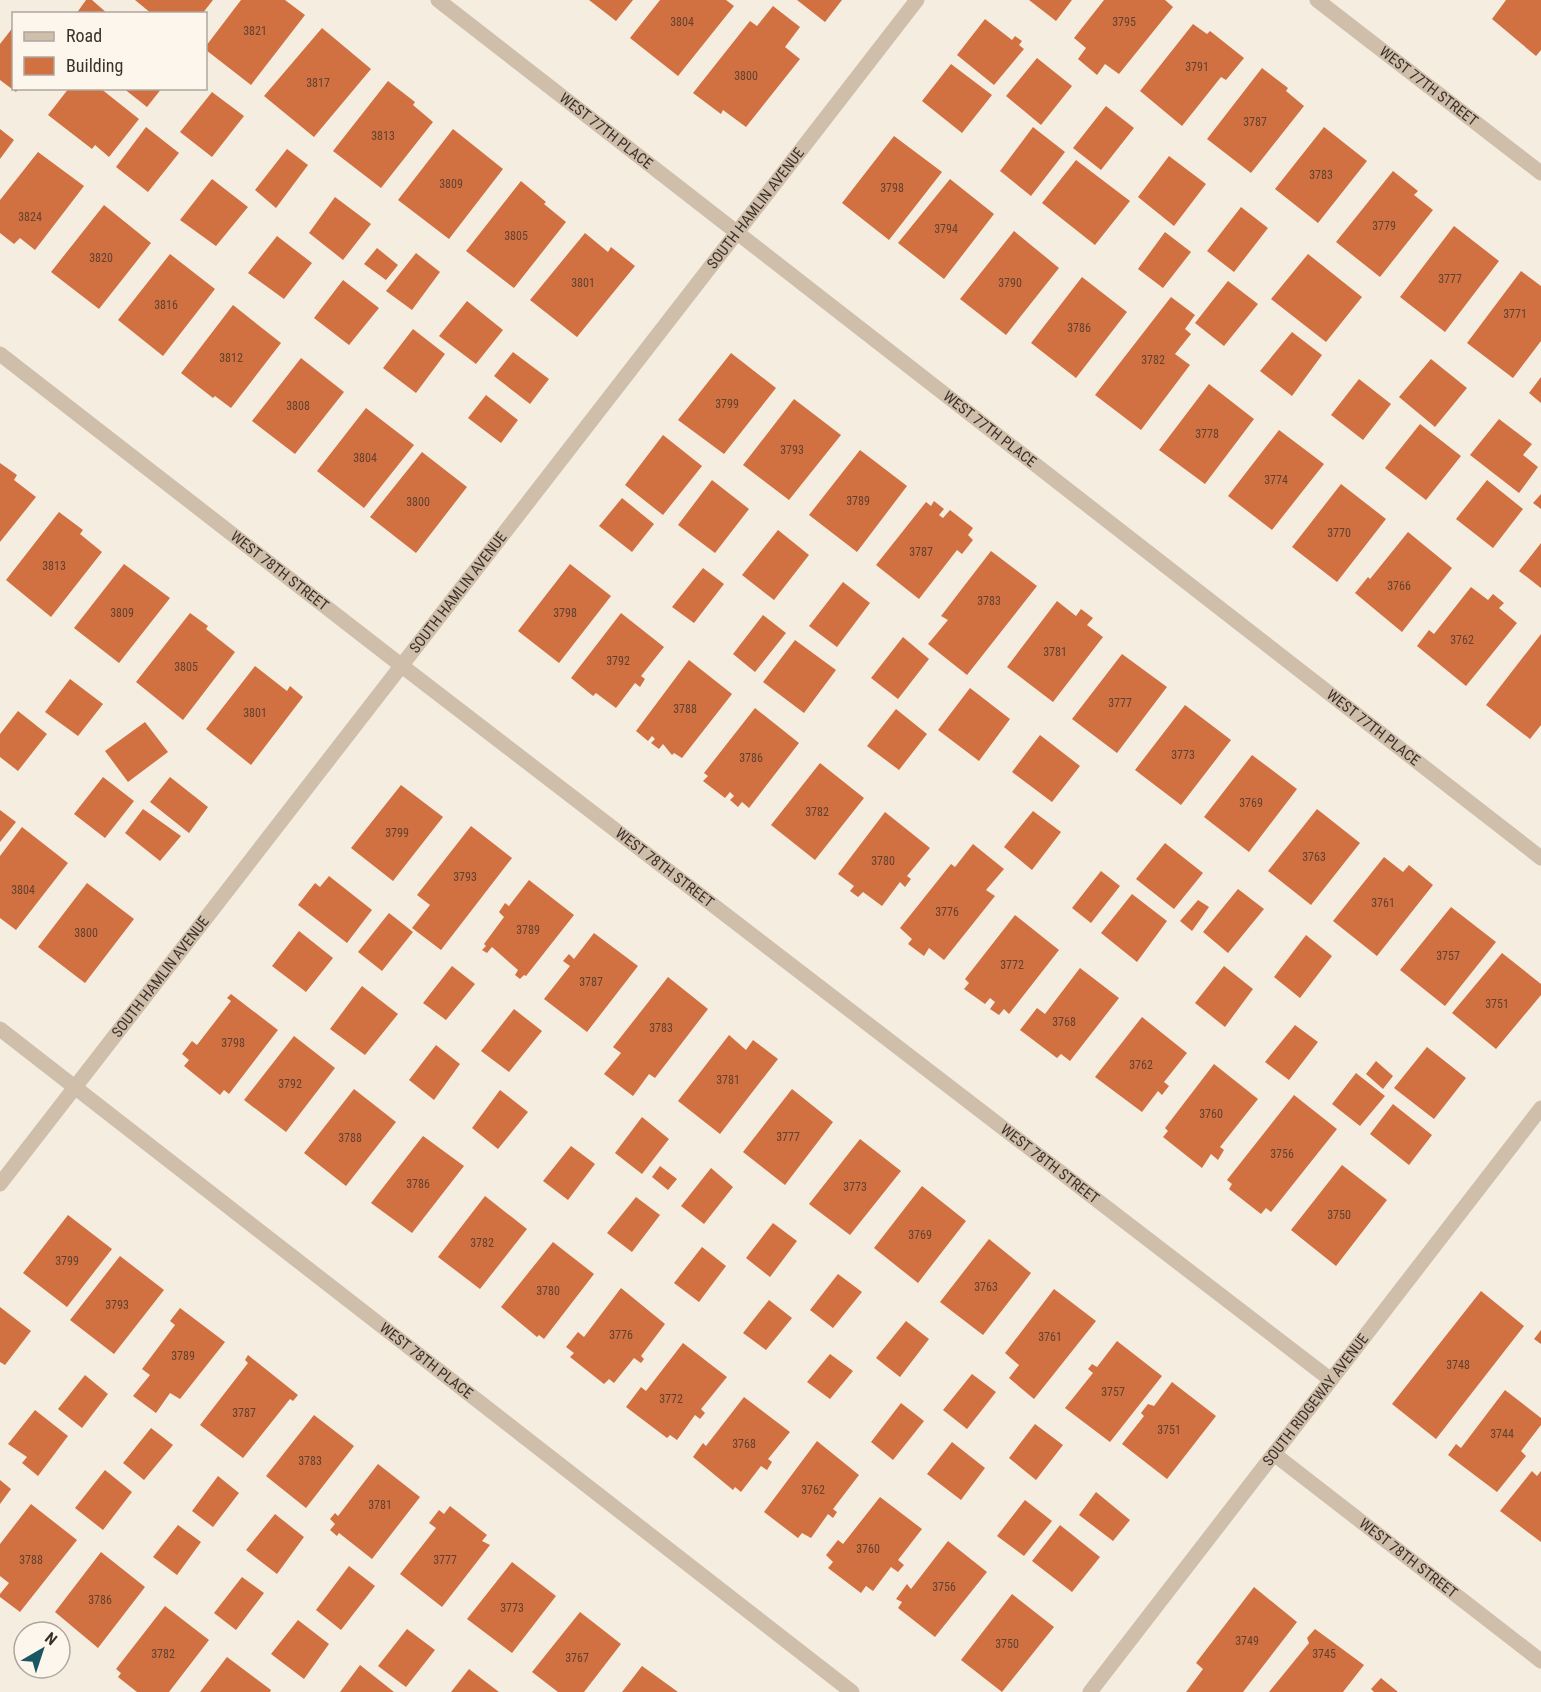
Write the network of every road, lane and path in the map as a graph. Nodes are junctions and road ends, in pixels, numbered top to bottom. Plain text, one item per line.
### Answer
1 (438, 0) edge
2 (917, 0) edge
3 (1317, 0) edge
4 (1541, 173) edge
5 (737, 232) junction
6 (0, 354) edge
7 (402, 666) junction
8 (1541, 858) edge
9 (0, 1029) edge
10 (75, 1087) junction
11 (1541, 1108) edge
12 (0, 1184) edge
13 (1331, 1380) junction
14 (1274, 1454) junction
15 (1541, 1661) edge
16 (852, 1692) edge
17 (1090, 1692) edge

1 - 5 street, WEST 77TH PLACE
2 - 5 street, SOUTH HAMLIN AVENUE
3 - 4 street, WEST 77TH STREET
5 - 7 street, SOUTH HAMLIN AVENUE
5 - 8 street, WEST 77TH PLACE
6 - 7 street, WEST 78TH STREET
7 - 10 street, SOUTH HAMLIN AVENUE
7 - 13 street, WEST 78TH STREET
9 - 10 street, WEST 78TH PLACE
10 - 12 street, SOUTH HAMLIN AVENUE
10 - 16 street, WEST 78TH PLACE
11 - 13 street, SOUTH RIDGEWAY AVENUE
13 - 14 street, SOUTH RIDGEWAY AVENUE
14 - 15 street, WEST 78TH STREET
14 - 17 street, SOUTH RIDGEWAY AVENUE

